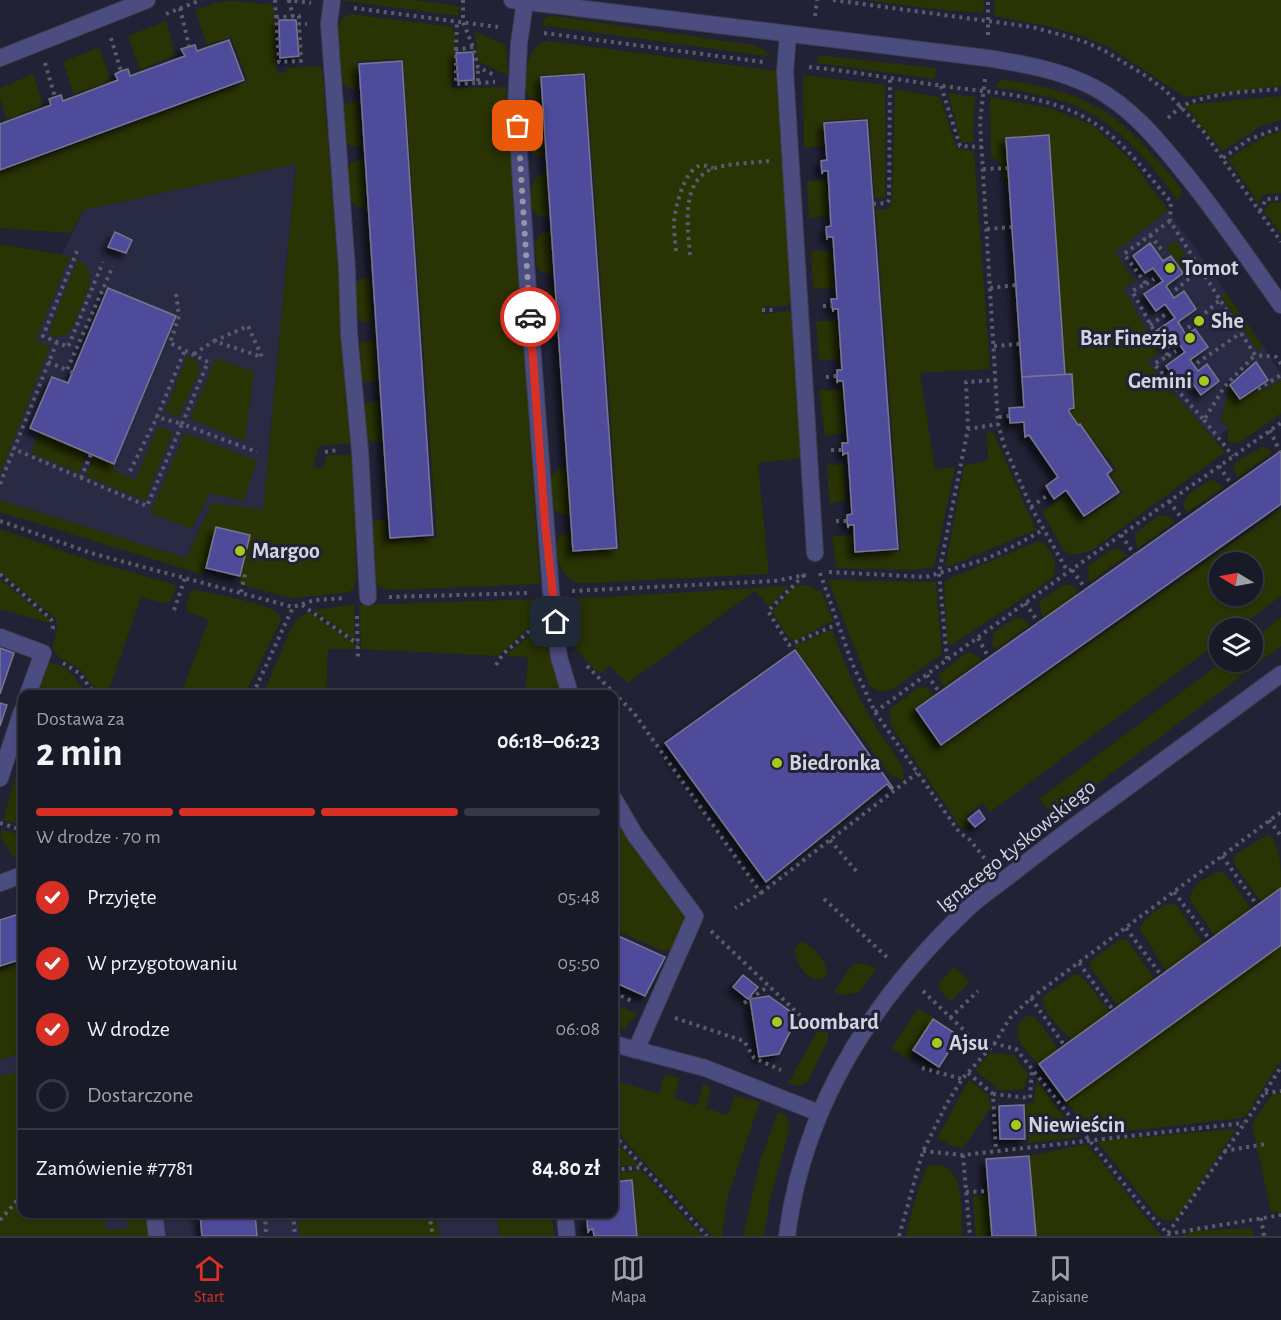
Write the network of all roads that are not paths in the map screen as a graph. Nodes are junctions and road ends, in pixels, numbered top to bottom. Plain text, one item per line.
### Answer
1 (147, 0) edge
2 (519, 1) edge
3 (331, 3) edge
4 (556, 3) edge
5 (788, 35) junction
6 (0, 58) edge
7 (1281, 305) edge
8 (815, 553) road end
9 (362, 603) road end
10 (0, 637) edge
11 (1281, 674) edge
12 (29, 690) edge
13 (569, 690) edge
14 (18, 723) edge
15 (0, 778) edge
16 (618, 806) edge
17 (618, 1045) edge
18 (636, 1050) junction
19 (819, 1113) junction
20 (155, 1218) edge
21 (565, 1218) edge
22 (157, 1236) edge
23 (567, 1236) edge
24 (787, 1236) edge

1 - 6 street
2 - 4 street
2 - 13 street
3 - 9 street
4 - 5 street
5 - 7 street
5 - 8 street
10 - 12 street
11 - 19 street, Ignacego Łyskowskiego
14 - 15 street
16 - 18 street
17 - 18 street
18 - 19 street
19 - 24 street, Ignacego Łyskowskiego
20 - 22 street
21 - 23 street

